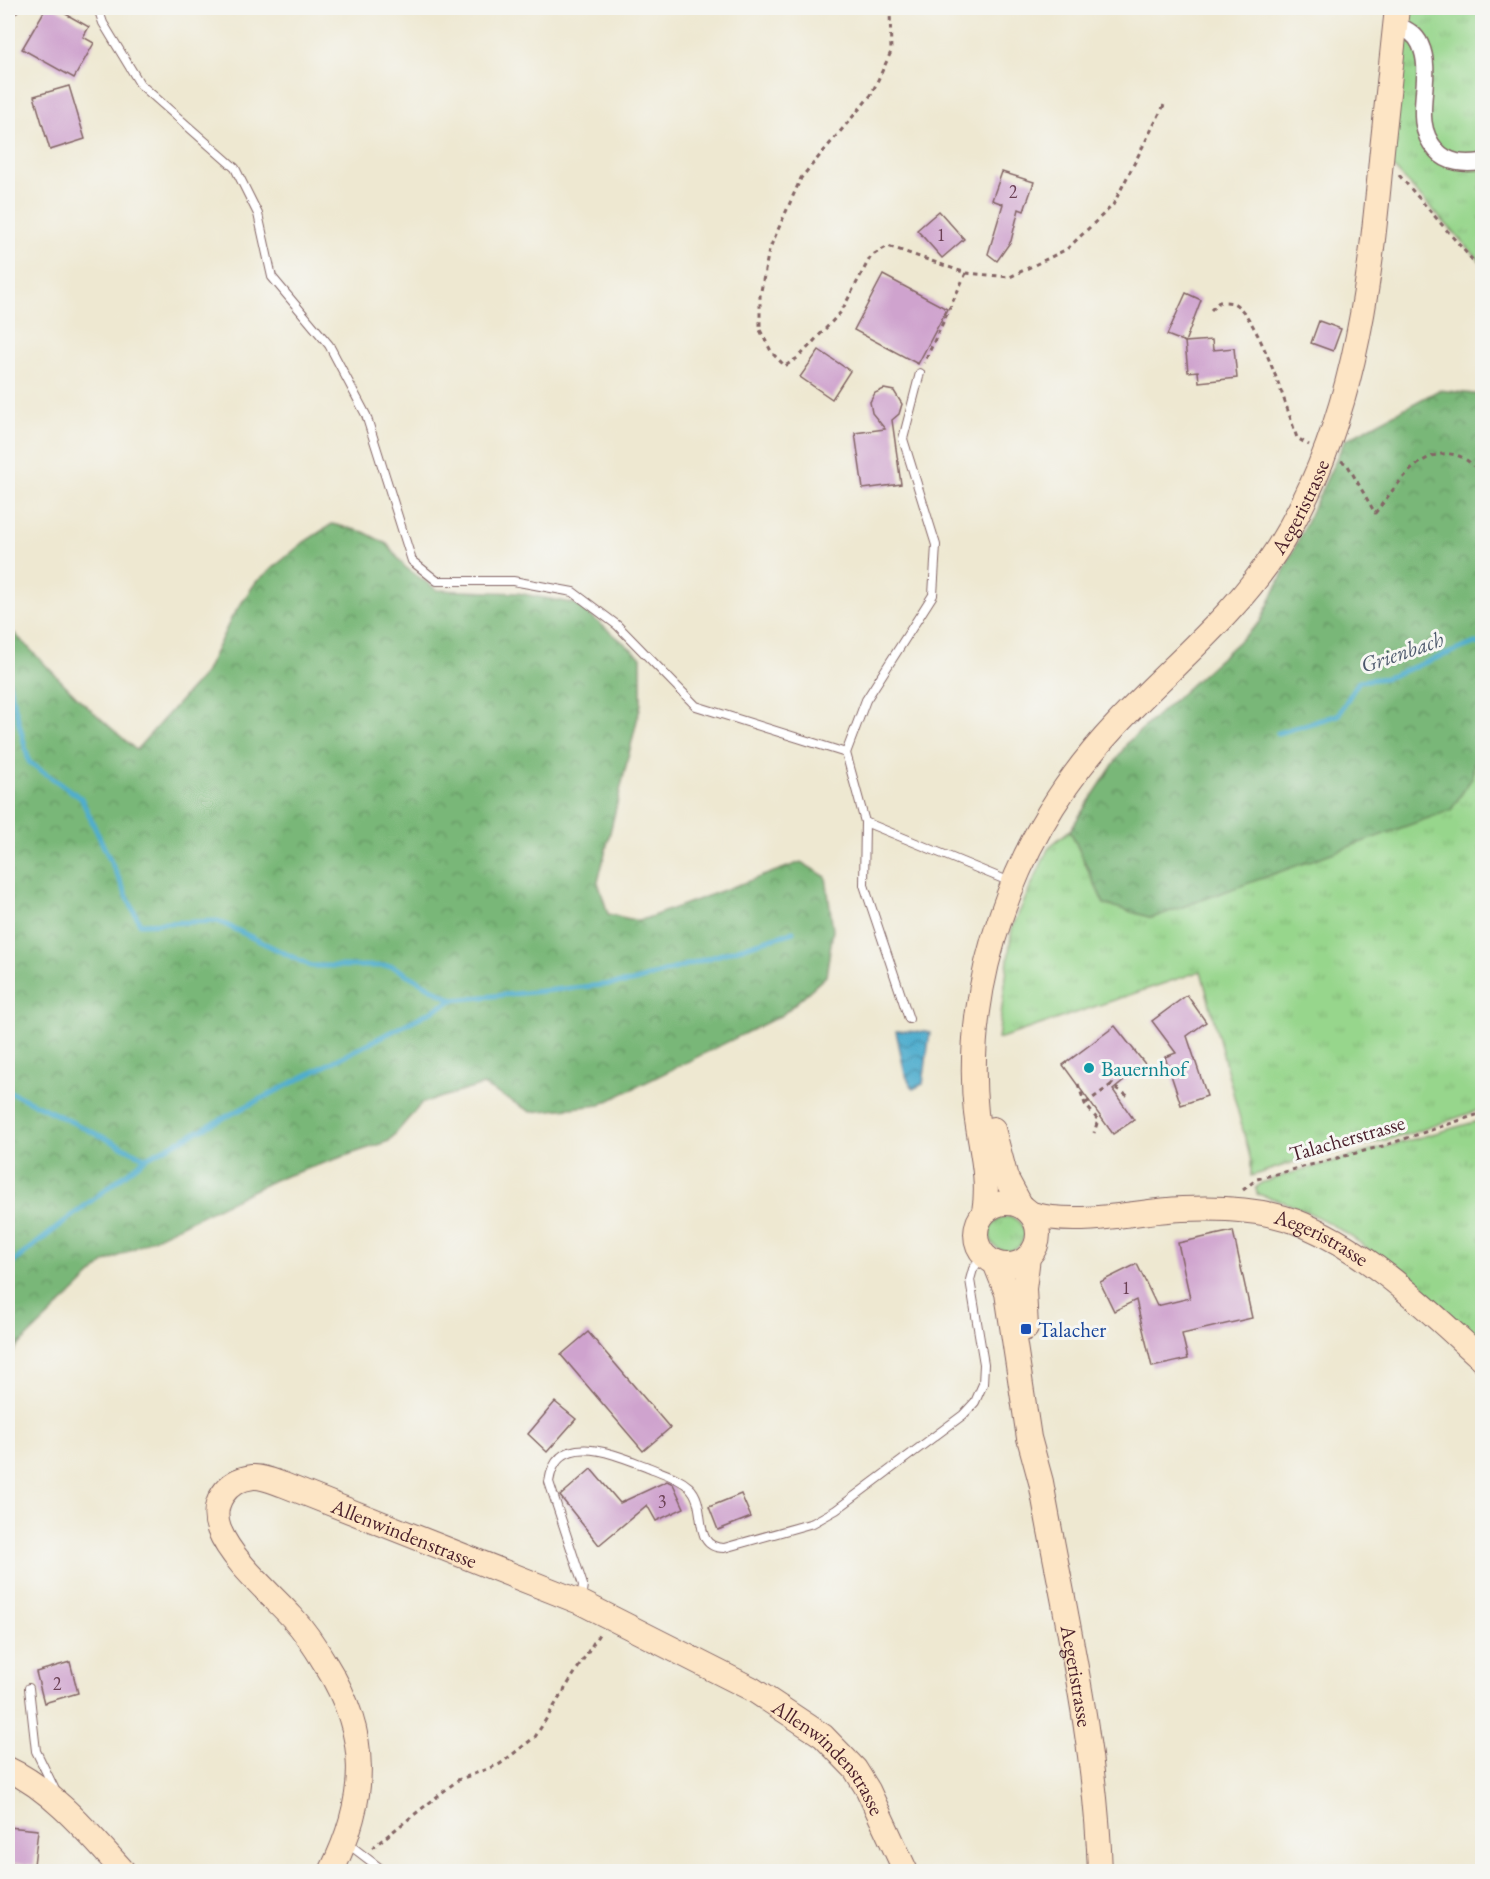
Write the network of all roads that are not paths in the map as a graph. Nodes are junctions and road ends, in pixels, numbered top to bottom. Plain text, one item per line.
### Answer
1 (15, 8) edge
2 (98, 8) edge
3 (8, 15) edge
4 (1396, 16) edge
5 (1482, 162) edge
6 (920, 373) road end
7 (846, 753) junction
8 (865, 822) junction
9 (1013, 884) junction
10 (1000, 918) junction
11 (909, 1019) dead end
12 (1027, 1210) junction
13 (1122, 1214) junction
14 (977, 1216) junction
15 (1032, 1252) junction
16 (986, 1260) junction
17 (1482, 1359) edge
18 (1041, 1482) junction
19 (580, 1602) junction
20 (29, 1688) dead end
21 (8, 1769) edge
22 (51, 1798) junction
23 (354, 1848) junction
24 (124, 1872) edge
25 (331, 1872) edge
26 (385, 1872) edge
27 (906, 1872) edge
28 (1100, 1872) edge

1 - 3 lane
2 - 7 lane
4 - 5 street
4 - 9 main road, Aegeristrasse
6 - 7 lane
7 - 8 lane
8 - 9 lane
8 - 11 lane
9 - 10 main road, Aegeristrasse
10 - 12 main road, Aegeristrasse
10 - 14 main road, Aegeristrasse
12 - 13 main road, Aegeristrasse
12 - 14 main road, Aegeristrasse
12 - 15 main road, Aegeristrasse
13 - 15 main road, Aegeristrasse
13 - 17 main road, Aegeristrasse
14 - 16 main road, Aegeristrasse
15 - 16 main road, Aegeristrasse
15 - 18 main road, Aegeristrasse
16 - 18 main road, Aegeristrasse
16 - 19 lane
18 - 28 main road, Aegeristrasse
19 - 23 main road, Allenwindenstrasse
19 - 27 main road, Allenwindenstrasse
20 - 22 lane
21 - 22 main road
22 - 24 main road
23 - 25 main road, Allenwindenstrasse
23 - 26 lane

